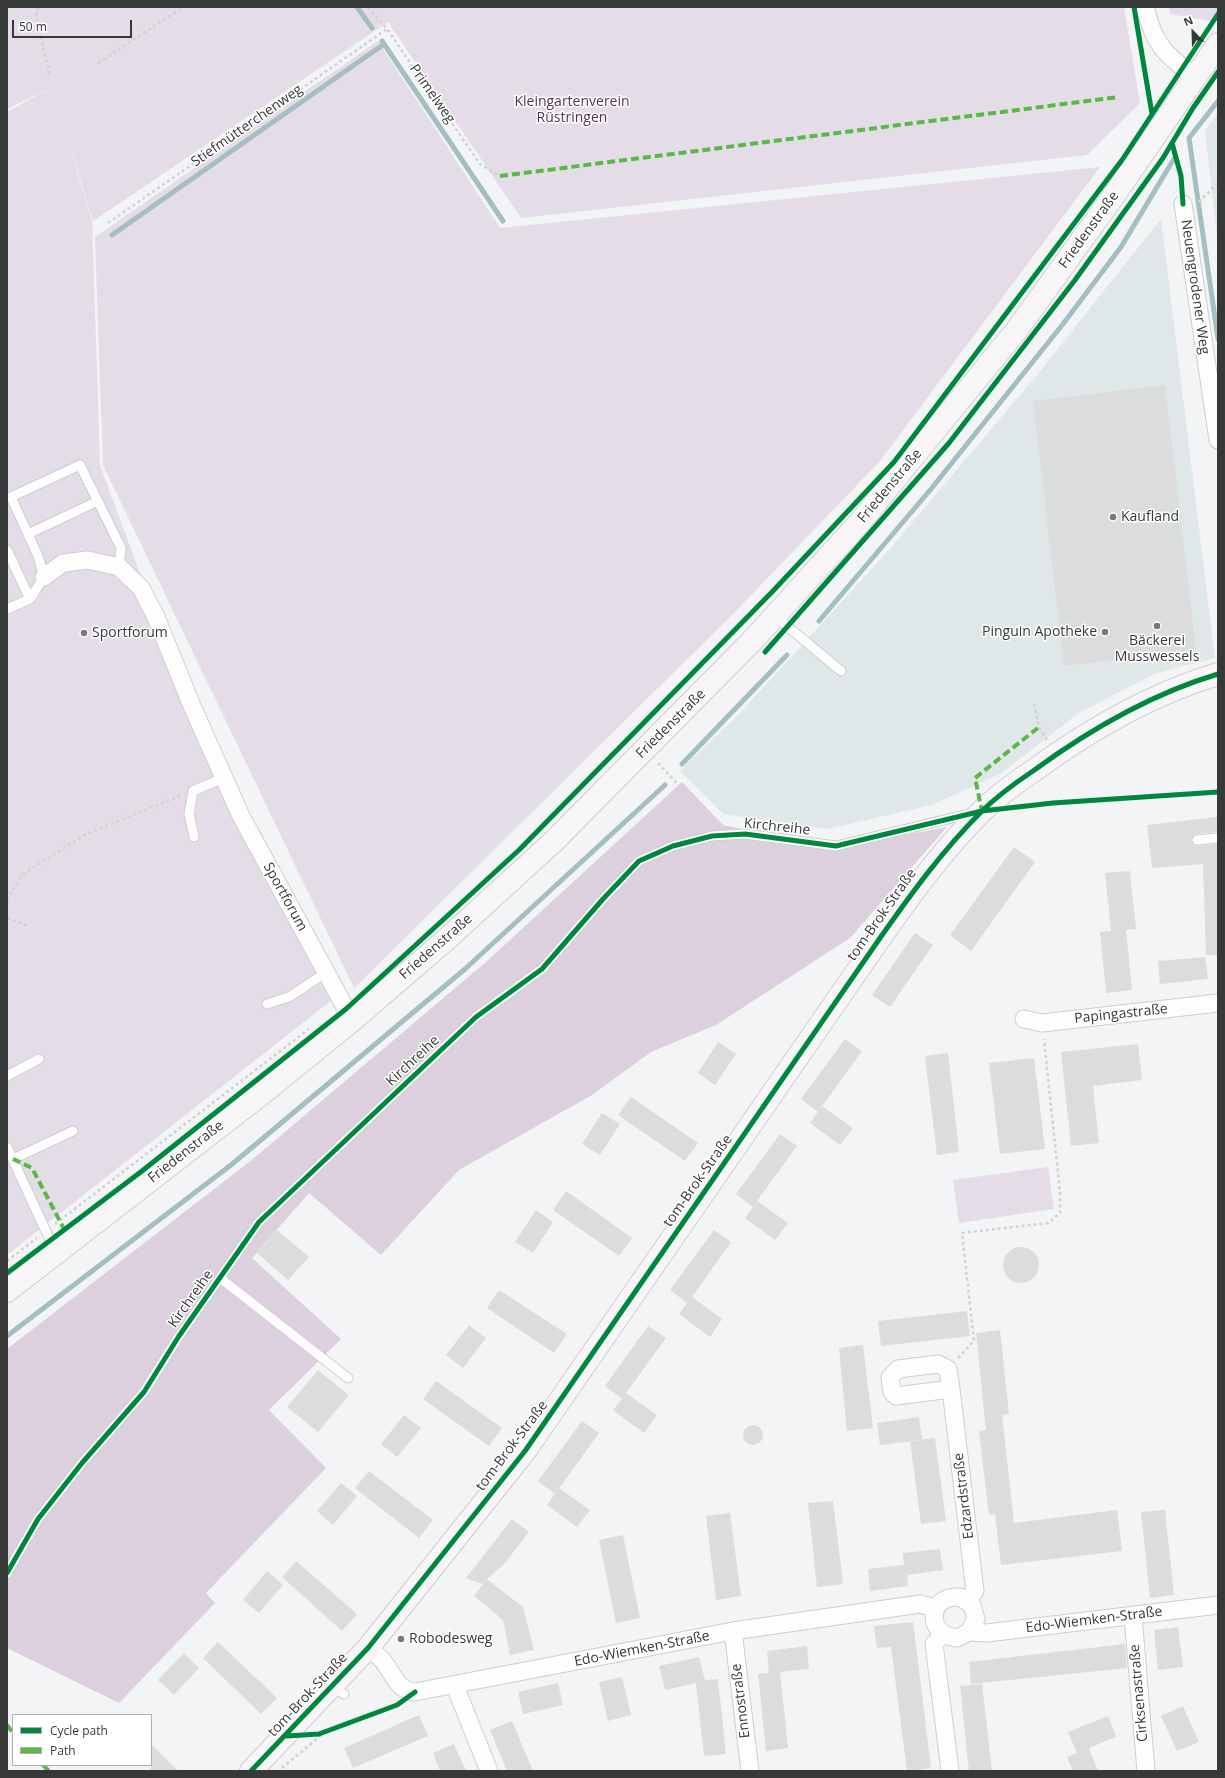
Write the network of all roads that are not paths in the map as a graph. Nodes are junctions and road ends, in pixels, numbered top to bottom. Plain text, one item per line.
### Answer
1 (1145, 7) edge
2 (1218, 44) edge
3 (1195, 77) junction
4 (1183, 203) road end
5 (1218, 440) edge
6 (98, 501) junction
7 (28, 534) junction
8 (7, 550) edge
9 (119, 567) junction
10 (44, 577) junction
11 (30, 599) junction
12 (7, 609) edge
13 (775, 616) junction
14 (841, 672) dead end
15 (1218, 674) edge
16 (223, 778) junction
17 (982, 811) junction
18 (194, 837) dead end
19 (1218, 838) edge
20 (1197, 840) dead end
21 (327, 972) junction
22 (1218, 1003) edge
23 (267, 1004) dead end
24 (354, 1019) junction
25 (1024, 1019) dead end
26 (39, 1059) dead end
27 (7, 1076) edge
28 (73, 1131) dead end
29 (7, 1147) edge
30 (13, 1159) junction
31 (59, 1252) junction
32 (220, 1278) junction
33 (7, 1291) edge
34 (348, 1378) dead end
35 (951, 1389) junction
36 (7, 1573) edge
37 (967, 1600) junction
38 (1218, 1605) edge
39 (936, 1608) junction
40 (1133, 1616) junction
41 (733, 1631) junction
42 (969, 1632) junction
43 (943, 1634) junction
44 (368, 1648) junction
45 (455, 1686) junction
46 (252, 1771) edge
47 (489, 1771) edge
48 (750, 1771) edge
49 (950, 1771) edge
50 (1146, 1771) edge

1 - 3 street
2 - 3 main road, Friedenstraße
3 - 13 main road, Friedenstraße
4 - 5 street, Neuengrodener Weg
6 - 7 lane
6 - 7 lane
6 - 9 lane
7 - 10 lane
8 - 11 lane
9 - 10 street
9 - 16 street, Sportforum
10 - 11 lane
11 - 12 lane
13 - 14 lane
13 - 24 main road, Friedenstraße
15 - 17 main road, tom-Brok-Straße
16 - 18 lane
16 - 21 street, Sportforum
17 - 32 lane, Kirchreihe
17 - 44 main road, tom-Brok-Straße
19 - 20 lane
21 - 23 lane
21 - 24 street, Sportforum
22 - 25 street, Papingastraße
24 - 31 main road, Friedenstraße
26 - 27 lane
28 - 30 lane
29 - 30 lane
30 - 31 lane
31 - 33 main road, Friedenstraße
32 - 34 lane
32 - 36 lane, Kirchreihe
35 - 35 street, Edzardstraße
35 - 37 street, Edzardstraße
37 - 39 street
37 - 42 street
38 - 40 street, Edo-Wiemken-Straße
39 - 41 street, Edo-Wiemken-Straße
39 - 43 street
40 - 42 street, Edo-Wiemken-Straße
40 - 50 street, Cirksenastraße
41 - 45 street, Edo-Wiemken-Straße
41 - 48 street, Ennostraße
42 - 43 street, Edo-Wiemken-Straße
43 - 49 street
44 - 45 street, Edo-Wiemken-Straße
44 - 46 main road, tom-Brok-Straße
45 - 47 street

